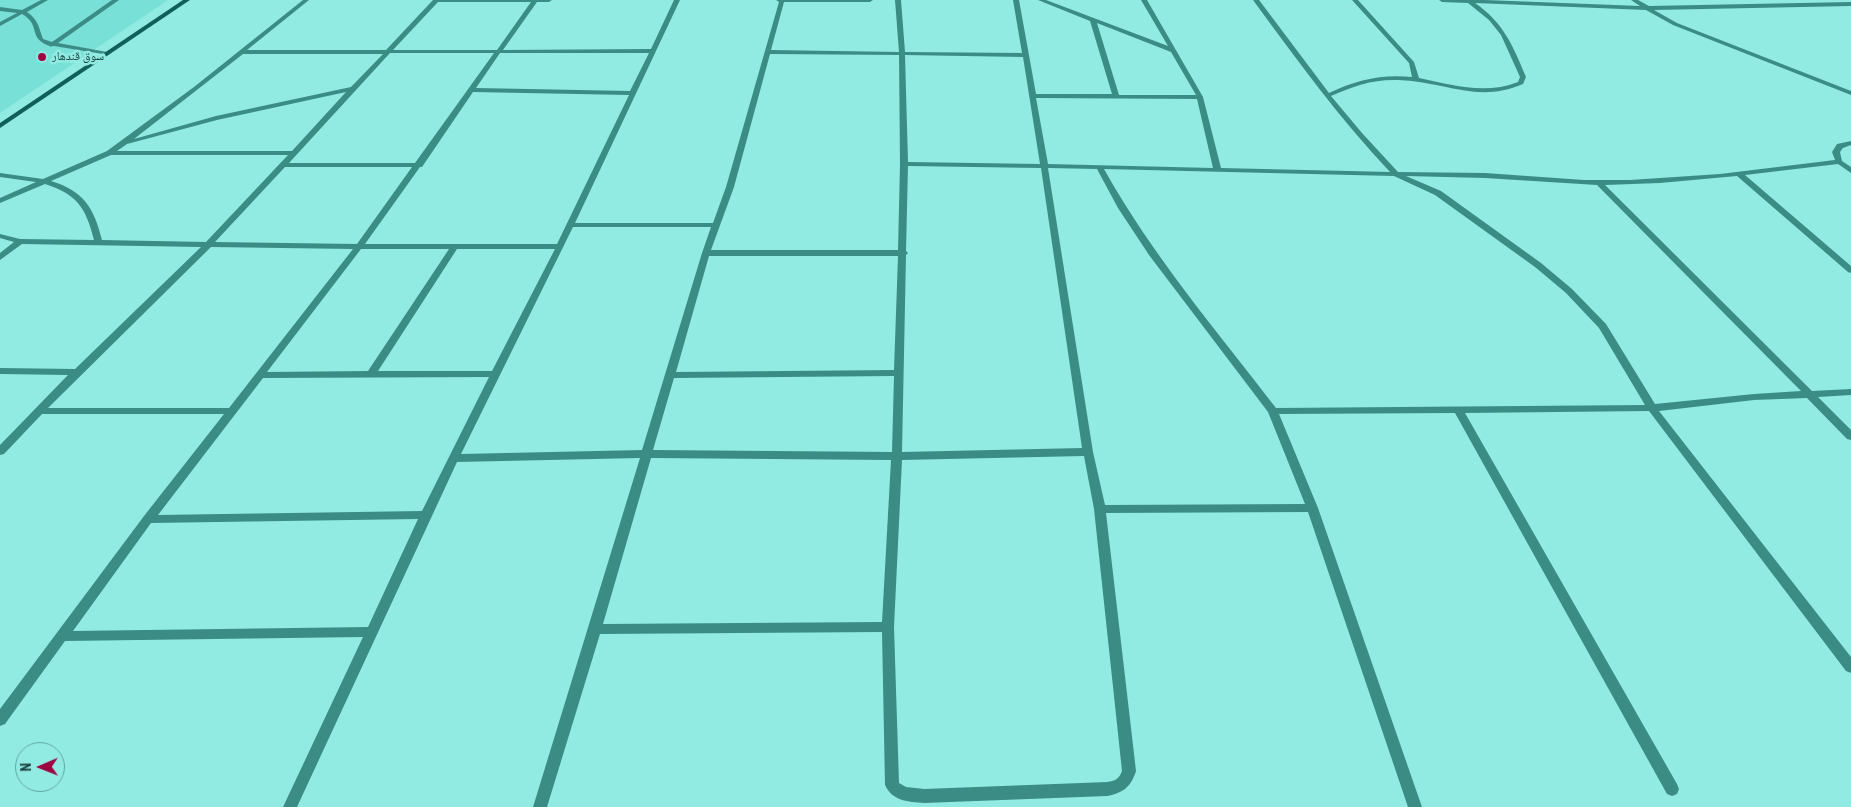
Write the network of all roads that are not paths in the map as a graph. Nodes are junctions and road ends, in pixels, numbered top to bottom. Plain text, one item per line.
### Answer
1 (45, 0) edge
2 (116, 0) edge
3 (186, 0) edge
4 (306, 0) edge
5 (436, 0) edge
6 (472, 0) edge
7 (535, 0) edge
8 (549, 0) edge
9 (677, 0) edge
10 (781, 0) edge
11 (870, 0) edge
12 (898, 0) edge
13 (1016, 0) edge
14 (1041, 0) edge
15 (1144, 0) edge
16 (1256, 0) edge
17 (1355, 0) edge
18 (1442, 0) edge
19 (1518, 0) edge
20 (1634, 0) edge
21 (1470, 2) junction
22 (1524, 4) junction
23 (1851, 4) edge
24 (1647, 8) junction
25 (0, 9) edge
26 (23, 12) junction
27 (1093, 20) junction
28 (0, 24) edge
29 (51, 45) junction
30 (653, 51) junction
31 (243, 52) junction
32 (388, 52) junction
33 (500, 52) junction
34 (768, 52) junction
35 (1174, 52) junction
36 (106, 54) junction
37 (902, 54) junction
38 (1025, 54) junction
39 (1416, 80) junction
40 (353, 89) junction
41 (472, 90) junction
42 (631, 93) junction
43 (1851, 93) edge
44 (1032, 96) junction
45 (1116, 96) junction
46 (1327, 96) junction
47 (1200, 97) junction
48 (0, 126) edge
49 (124, 143) junction
50 (1851, 143) edge
51 (110, 153) junction
52 (293, 153) junction
53 (1839, 162) junction
54 (904, 164) junction
55 (281, 165) junction
56 (419, 165) junction
57 (1044, 165) junction
58 (1100, 168) junction
59 (1218, 171) junction
60 (1851, 171) edge
61 (1739, 174) junction
62 (0, 175) edge
63 (1397, 176) junction
64 (45, 182) junction
65 (1599, 183) junction
66 (0, 201) edge
67 (569, 225) junction
68 (716, 225) junction
69 (0, 236) edge
70 (20, 241) junction
71 (98, 241) junction
72 (209, 244) junction
73 (455, 246) junction
74 (560, 246) junction
75 (359, 247) junction
76 (904, 253) junction
77 (706, 254) junction
78 (0, 257) edge
79 (1851, 270) edge
80 (0, 371) edge
81 (77, 372) junction
82 (898, 373) junction
83 (495, 374) junction
84 (670, 374) junction
85 (260, 375) junction
86 (371, 375) junction
87 (1851, 392) edge
88 (1811, 394) junction
89 (1652, 408) junction
90 (1273, 410) junction
91 (38, 411) junction
92 (233, 411) junction
93 (1459, 411) junction
94 (1851, 436) edge
95 (0, 451) edge
96 (1088, 452) junction
97 (647, 454) junction
98 (897, 456) junction
99 (455, 458) junction
100 (1312, 508) junction
101 (1100, 509) junction
102 (426, 515) junction
103 (148, 519) junction
104 (888, 627) junction
105 (595, 629) junction
106 (373, 632) junction
107 (62, 636) junction
108 (1851, 668) edge
109 (0, 720) edge
110 (1672, 789) dead end
111 (290, 807) edge
112 (540, 807) edge
113 (1415, 807) edge

1 - 26 street
2 - 29 street
3 - 36 main road
4 - 31 street
5 - 6 street
5 - 32 street
6 - 7 street
7 - 8 street
7 - 33 street
9 - 30 street
10 - 11 street
10 - 34 street
12 - 37 street
13 - 38 street
14 - 27 street
15 - 35 street
16 - 46 street
17 - 39 street
18 - 21 street
19 - 22 street
20 - 24 street
21 - 22 street
21 - 39 street
22 - 24 street
23 - 24 street
24 - 43 street
25 - 26 street
26 - 28 street
26 - 29 street
27 - 35 street
27 - 45 street
29 - 36 street
30 - 33 street
30 - 42 street
31 - 32 street
31 - 49 street
32 - 33 street
32 - 40 street
33 - 41 street
34 - 37 street
34 - 68 street
35 - 47 street
36 - 48 main road
37 - 38 street
37 - 54 street
38 - 44 street
39 - 46 street
40 - 49 street
40 - 52 street
41 - 42 street
41 - 56 street
42 - 67 street
44 - 45 street
44 - 57 street
45 - 47 street
46 - 63 street
47 - 59 street
49 - 51 street
50 - 53 street
51 - 52 street
51 - 64 street
52 - 55 street
53 - 60 street
53 - 61 street
54 - 57 street
54 - 76 street
55 - 56 street
55 - 72 street
56 - 75 street
57 - 58 street
57 - 96 street
58 - 59 street
58 - 90 street
59 - 63 street
61 - 65 street
61 - 79 street
62 - 64 street
63 - 65 street
63 - 89 street
64 - 66 street
64 - 71 street
65 - 88 street
67 - 68 street
67 - 74 street
68 - 77 street
69 - 70 street
70 - 71 street
70 - 78 street
71 - 72 street
72 - 75 street
72 - 81 street
73 - 74 street
73 - 75 street
73 - 86 street
74 - 83 street
75 - 85 street
76 - 77 street
76 - 82 street
77 - 84 street
80 - 81 street
81 - 91 street
82 - 84 street
82 - 98 street
83 - 86 street
83 - 99 street
84 - 97 street
85 - 86 street
85 - 92 street
87 - 88 street
88 - 89 street
88 - 94 street
89 - 93 street
89 - 108 street
90 - 93 street
90 - 100 street
91 - 92 street
91 - 95 street
92 - 103 street
93 - 110 street
96 - 98 street
96 - 101 street
97 - 98 street
97 - 99 street
97 - 105 street
98 - 104 street
99 - 102 street
100 - 101 street
100 - 113 street
101 - 104 street
102 - 103 street
102 - 106 street
103 - 107 street
104 - 105 street
105 - 112 street
106 - 107 street
106 - 111 street
107 - 109 street

